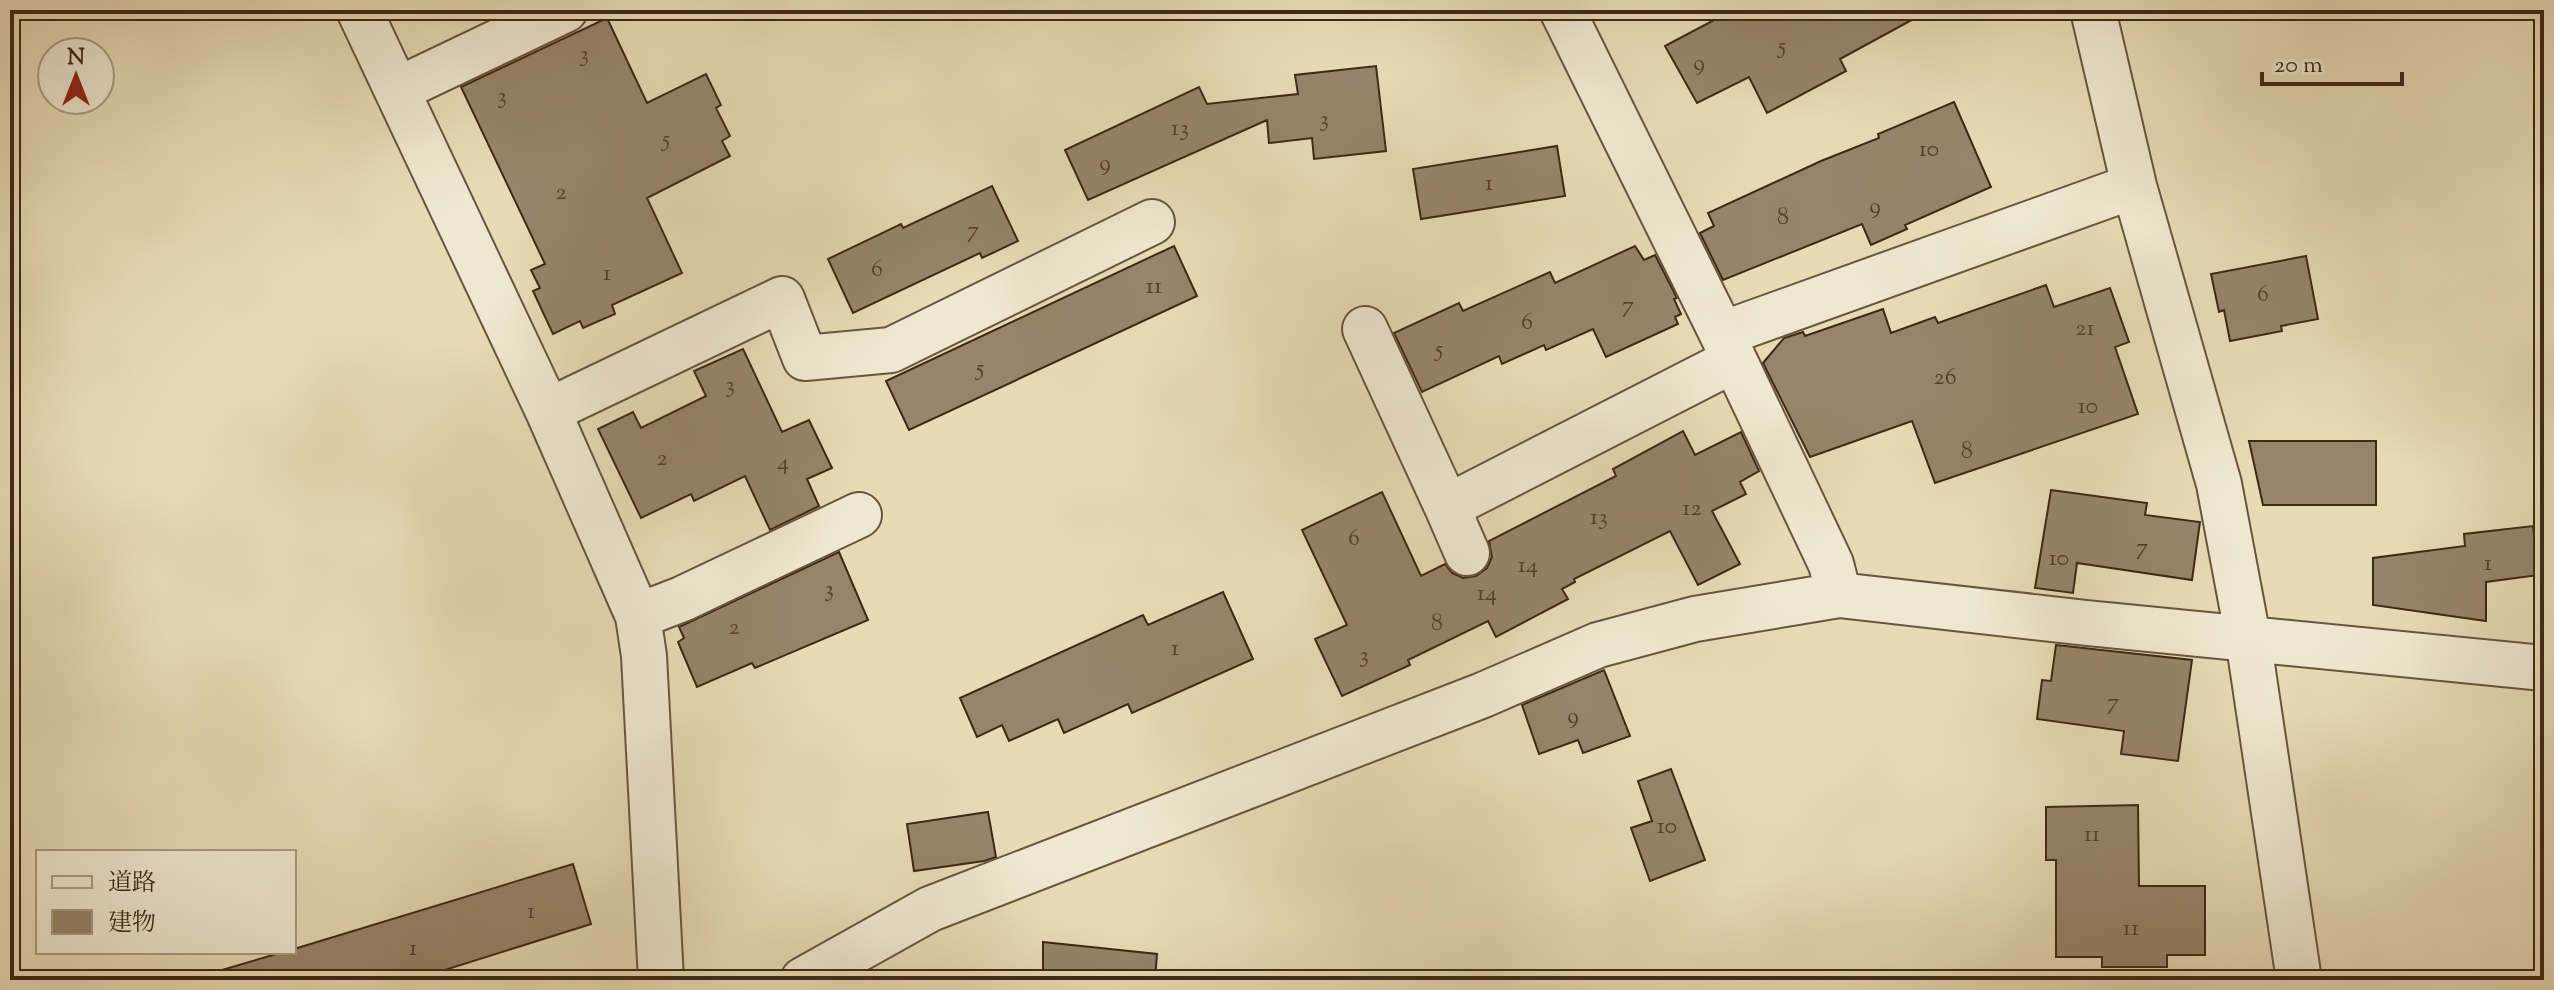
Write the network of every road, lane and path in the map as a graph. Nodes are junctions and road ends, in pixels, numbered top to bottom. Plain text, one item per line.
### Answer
1 (359, 10) edge
2 (565, 10) edge
3 (1562, 10) edge
4 (2093, 10) edge
5 (397, 90) junction
6 (2134, 186) junction
7 (1152, 222) dead end
8 (1365, 329) dead end
9 (1728, 347) junction
10 (548, 411) junction
11 (1447, 507) junction
12 (859, 515) dead end
13 (1467, 553) dead end
14 (1839, 595) junction
15 (638, 616) junction
16 (2248, 638) junction
17 (2544, 668) edge
18 (661, 980) edge
19 (803, 980) edge
20 (2299, 980) edge

1 - 5 street
2 - 5 street
3 - 9 street
4 - 6 street
5 - 10 street
6 - 9 street
6 - 16 street
7 - 10 street
8 - 11 street
9 - 11 street
9 - 14 street
10 - 15 street
11 - 13 street
12 - 15 street
14 - 16 street
14 - 19 street
15 - 18 street
16 - 17 street
16 - 20 street

